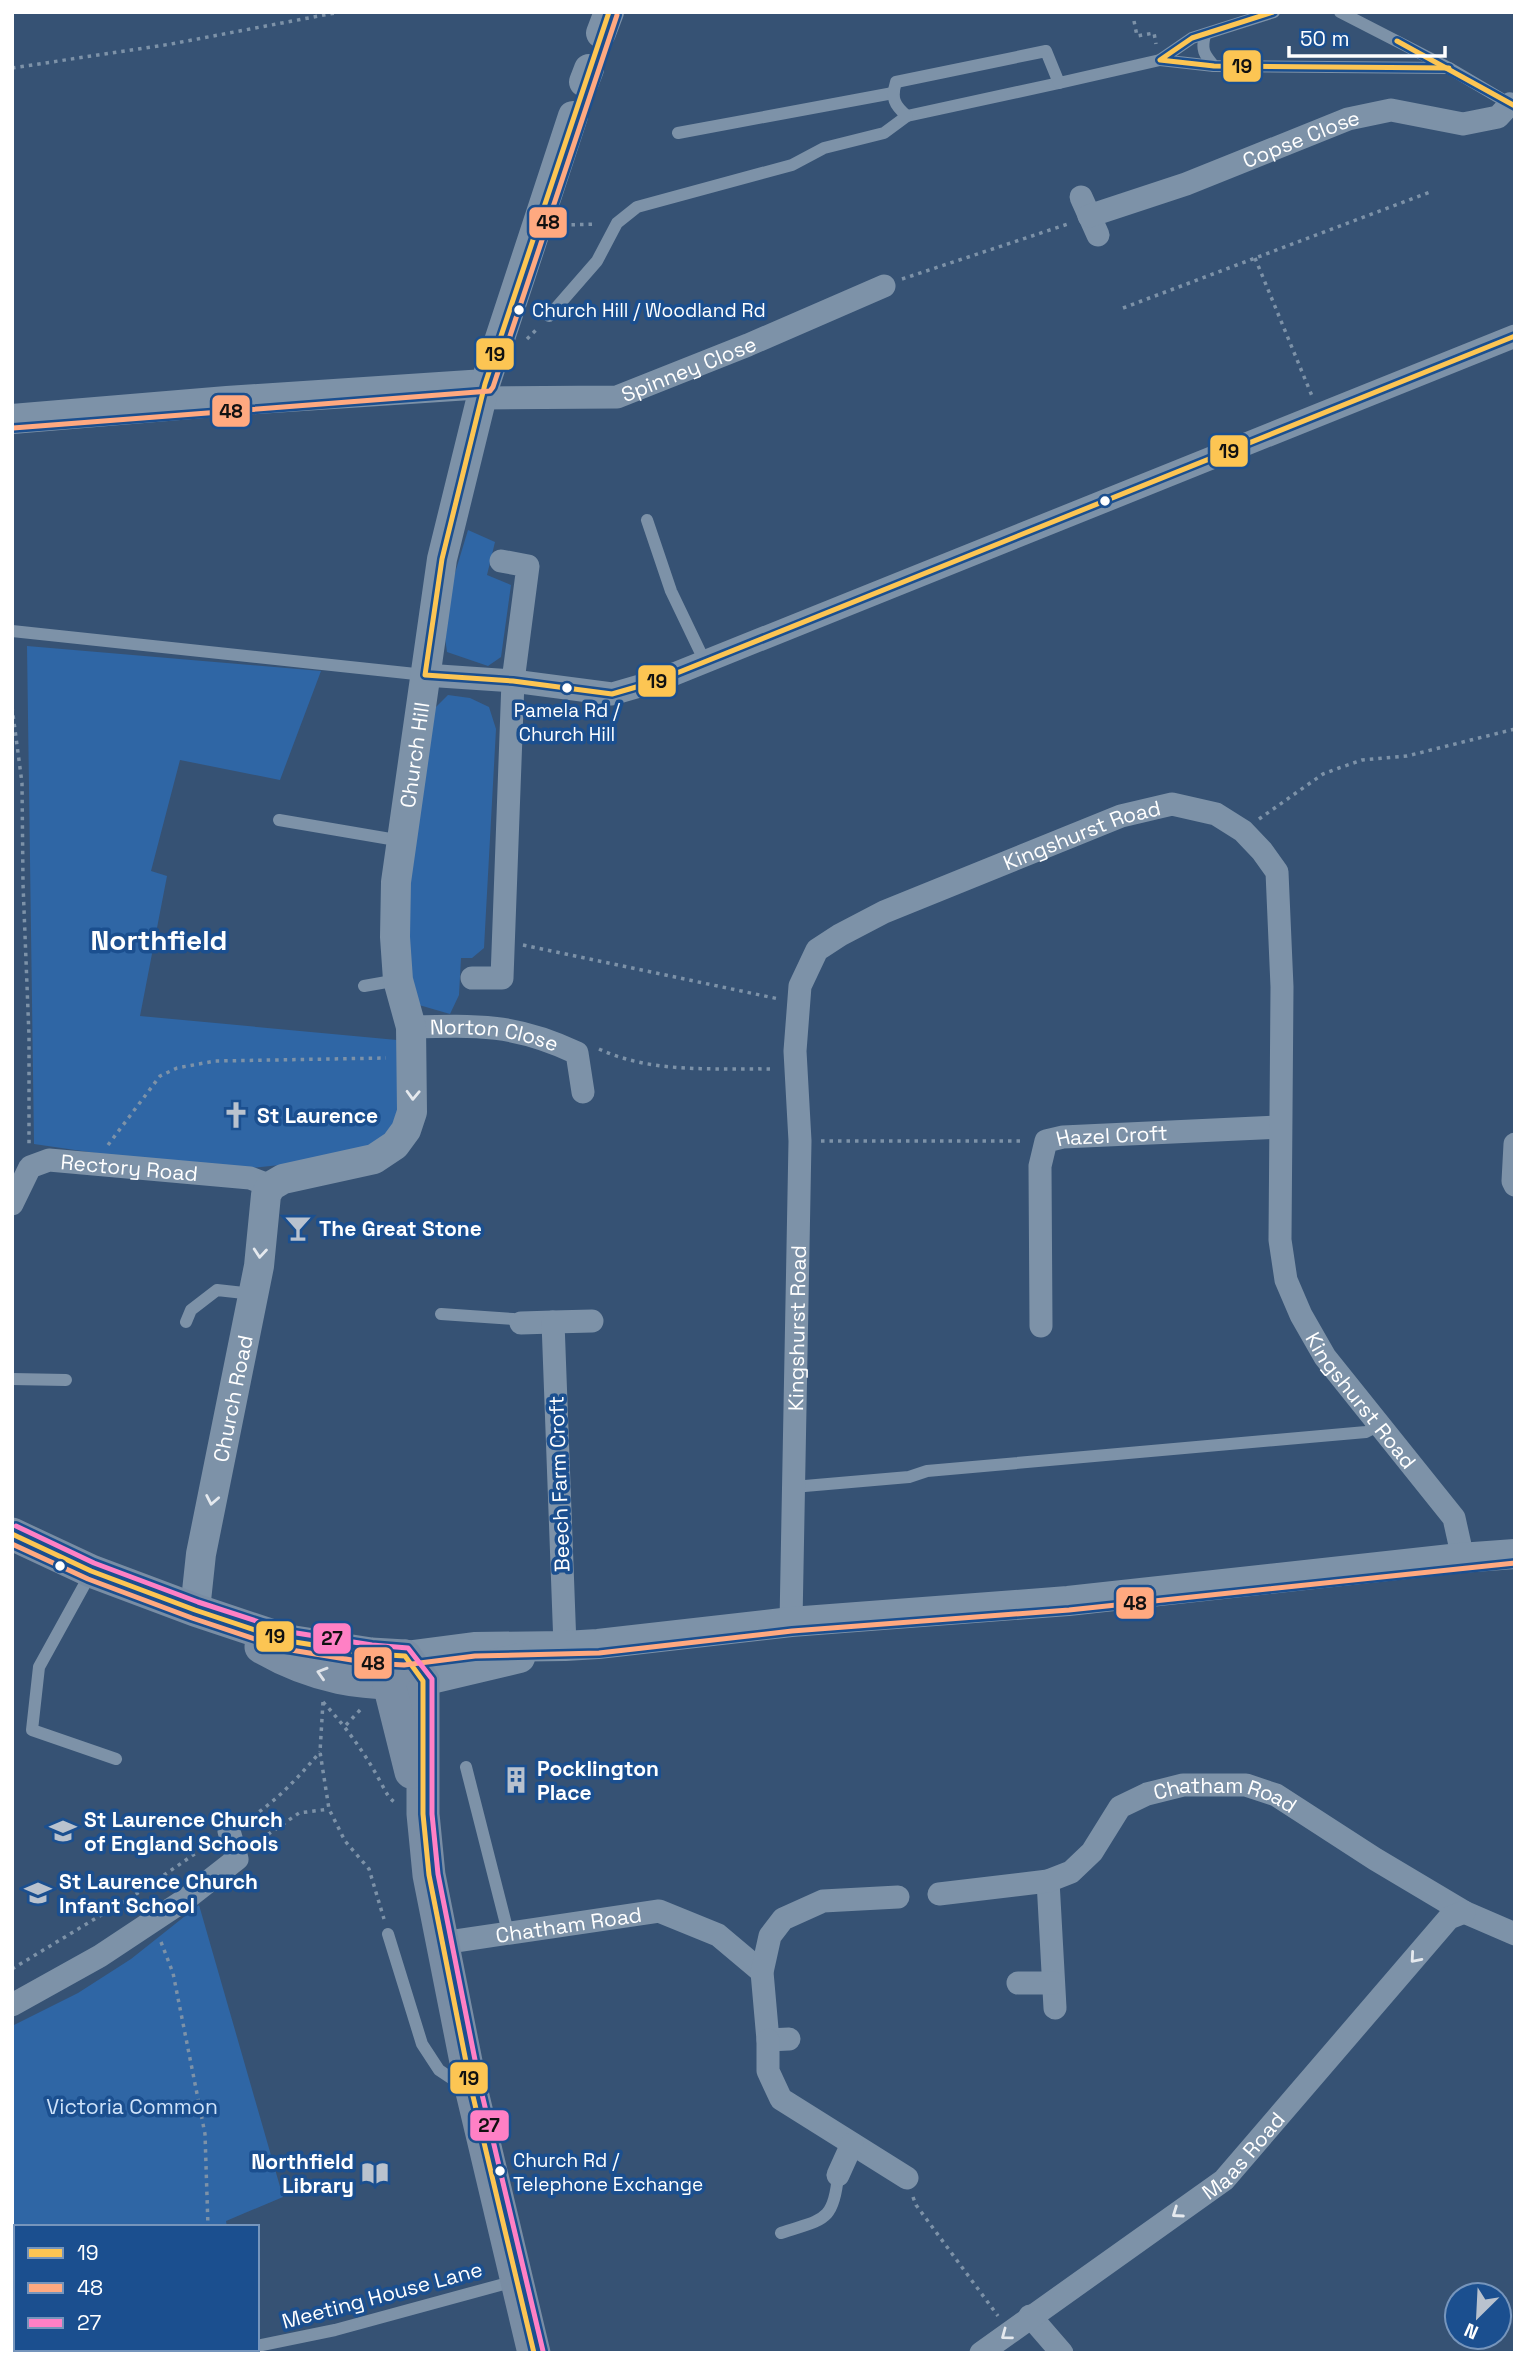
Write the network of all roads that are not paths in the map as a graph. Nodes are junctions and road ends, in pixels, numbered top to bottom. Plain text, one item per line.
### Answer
1 (1274, 12) edge
2 (1340, 12) edge
3 (1206, 35) junction
4 (1160, 60) junction
5 (1214, 66) junction
6 (1449, 68) junction
7 (1059, 83) junction
8 (893, 93) junction
9 (1513, 105) edge
10 (573, 116) dead end
11 (907, 116) junction
12 (678, 133) dead end
13 (1089, 216) road end
14 (883, 284) road end
15 (549, 316) dead end
16 (1515, 336) edge
17 (483, 391) junction
18 (12, 419) edge
19 (647, 520) dead end
20 (500, 561) dead end
21 (12, 631) edge
22 (705, 662) junction
23 (425, 675) junction
24 (513, 681) junction
25 (279, 820) dead end
26 (402, 841) junction
27 (472, 978) dead end
28 (398, 980) junction
29 (364, 986) dead end
30 (411, 1027) junction
31 (583, 1092) dead end
32 (1280, 1127) junction
33 (1515, 1144) edge
34 (28, 1171) edge
35 (1515, 1185) edge
36 (271, 1186) junction
37 (12, 1204) edge
38 (253, 1294) junction
39 (441, 1314) dead end
40 (592, 1321) dead end
41 (186, 1322) dead end
42 (553, 1322) junction
43 (521, 1323) joint
44 (1041, 1326) dead end
45 (12, 1379) edge
46 (66, 1380) dead end
47 (1380, 1425) junction
48 (793, 1487) junction
49 (12, 1534) edge
50 (1515, 1554) edge
51 (1461, 1558) junction
52 (92, 1571) junction
53 (195, 1610) junction
54 (791, 1622) junction
55 (565, 1646) junction
56 (414, 1668) junction
57 (378, 1694) junction
58 (116, 1759) dead end
59 (466, 1767) dead end
60 (423, 1814) junction
61 (229, 1831) road end
62 (1048, 1881) junction
63 (939, 1894) dead end
64 (898, 1897) dead end
65 (1464, 1912) junction
66 (509, 1933) junction
67 (388, 1934) road end
68 (1515, 1934) edge
69 (442, 1943) junction
70 (762, 1972) junction
71 (1018, 1983) dead end
72 (1052, 1983) junction
73 (12, 2005) edge
74 (1055, 2008) dead end
75 (472, 2092) junction
76 (852, 2144) junction
77 (838, 2175) joint
78 (907, 2178) road end
79 (781, 2232) dead end
80 (516, 2280) junction
81 (1030, 2316) junction
82 (259, 2346) edge
83 (534, 2353) edge
84 (981, 2353) edge
85 (1062, 2353) edge

1 - 3 lane
2 - 6 lane
3 - 4 lane
3 - 5 lane
4 - 5 lane
4 - 7 lane
5 - 6 lane
6 - 9 lane
7 - 8 lane
7 - 11 lane
8 - 11 lane
8 - 12 lane
9 - 13 street, Copse Close
10 - 17 street, Church Hill
11 - 15 lane
14 - 17 street, Spinney Close
16 - 22 street
17 - 18 street
17 - 23 street, Church Hill
19 - 22 lane
20 - 24 street
21 - 23 lane
22 - 24 street
23 - 24 street
23 - 26 street, Church Hill
24 - 27 street
25 - 26 lane
26 - 28 street, Church Hill
28 - 29 lane
28 - 30 street, Church Hill
30 - 31 street, Norton Close
30 -> 36 street, Church Hill
32 - 44 street, Hazel Croft
32 - 47 street, Kingshurst Road
32 - 48 street, Kingshurst Road
33 - 35 street
34 - 36 street, Rectory Road
34 - 37 street
36 -> 38 street, Church Road
38 - 41 lane
38 -> 53 street, Church Road
39 - 43 lane
40 - 42 street
42 - 43 street
42 - 55 street, Beech Farm Croft
45 - 46 lane
47 - 48 lane
47 - 51 street, Kingshurst Road
48 - 54 street, Kingshurst Road
49 - 52 main road
50 - 51 street
51 - 54 street
52 - 53 main road
52 - 58 lane
53 - 56 main road
57 -> 53 main road
54 - 55 street
55 - 56 street
56 - 57 main road
56 - 60 main road
57 - 60 main road
59 - 66 lane
60 - 69 main road
61 - 73 street
62 - 63 street, Chatham Road
62 - 65 street, Chatham Road
62 - 72 street
64 - 70 street
65 - 68 street, Chatham Road
65 -> 81 street, Maas Road
66 - 69 street, Chatham Road
66 - 70 street, Chatham Road
67 - 75 lane
69 - 75 main road
70 - 76 street
71 - 72 street
72 - 74 street
75 - 80 main road
76 - 77 street
76 - 78 street
77 - 79 lane
80 - 82 lane, Meeting House Lane
80 - 83 main road
81 -> 84 street, Maas Road
81 - 85 street

